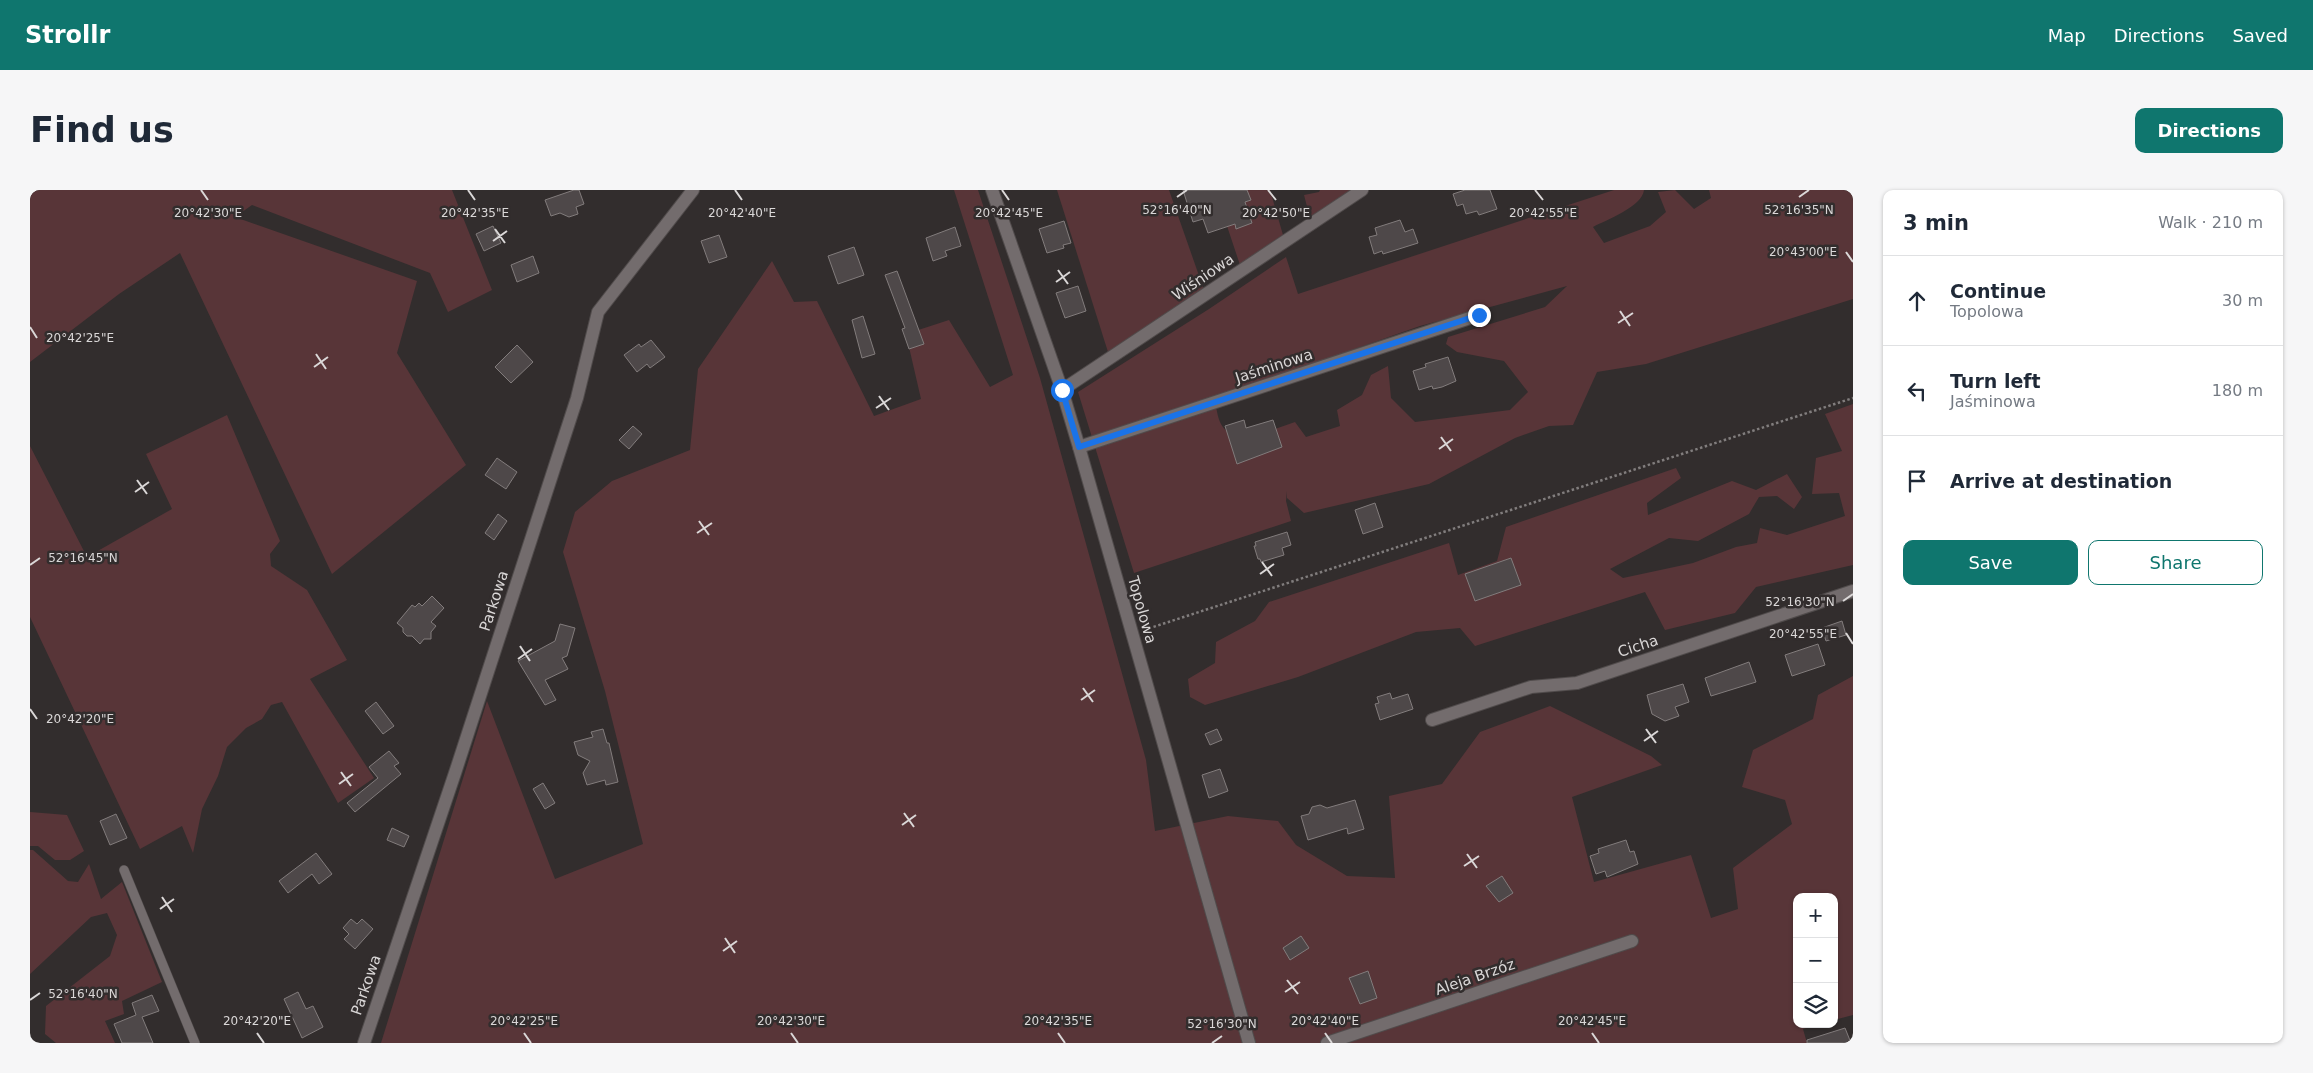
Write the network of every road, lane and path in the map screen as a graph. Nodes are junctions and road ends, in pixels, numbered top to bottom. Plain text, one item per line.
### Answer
1 (693, 190) edge
2 (992, 190) edge
3 (1362, 190) edge
4 (1479, 315) dead end
5 (1062, 390) junction
6 (1853, 398) edge
7 (1079, 447) junction
8 (1853, 591) edge
9 (1131, 634) junction
10 (1432, 720) dead end
11 (124, 870) dead end
12 (1632, 941) dead end
13 (195, 1043) edge
14 (364, 1043) edge
15 (1249, 1043) edge
16 (1327, 1043) edge

1 - 14 street, Parkowa
2 - 5 street, Topolowa
3 - 5 street, Wiśniowa
4 - 7 street, Jaśminowa
5 - 7 street, Topolowa
6 - 9 path
7 - 9 street, Topolowa
8 - 10 street, Cicha
9 - 15 street, Topolowa
11 - 13 lane
12 - 16 street, Aleja Brzóz

